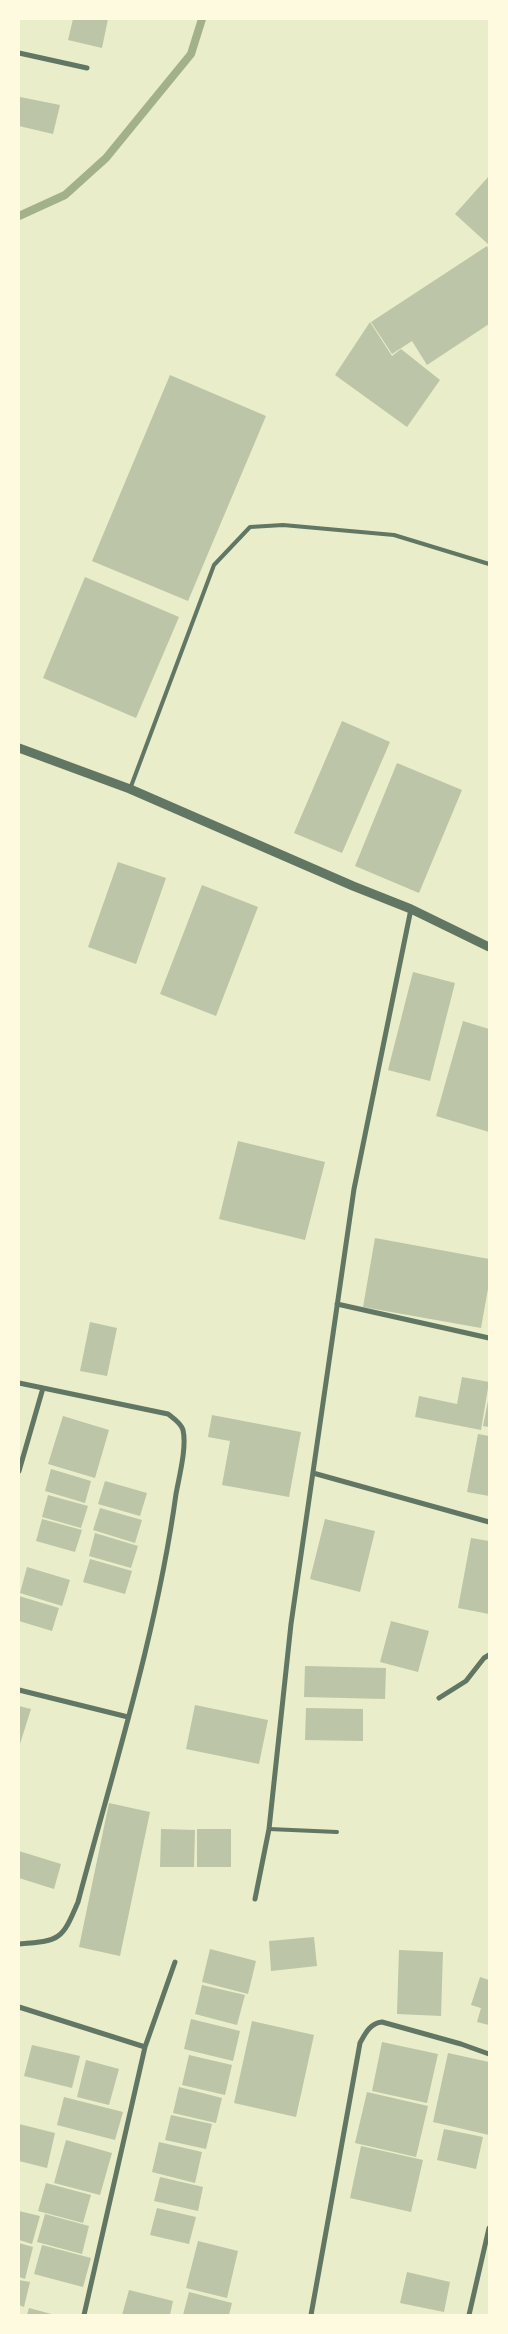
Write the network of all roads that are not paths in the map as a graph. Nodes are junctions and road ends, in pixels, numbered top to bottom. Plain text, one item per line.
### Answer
1 (19, 53) edge
2 (87, 68) dead end
3 (489, 564) edge
4 (19, 748) edge
5 (130, 788) junction
6 (411, 909) junction
7 (489, 947) edge
8 (337, 1304) junction
9 (489, 1338) edge
10 (19, 1383) edge
11 (43, 1388) junction
12 (19, 1471) edge
13 (313, 1473) junction
14 (489, 1522) edge
15 (489, 1655) edge
16 (19, 1690) edge
17 (440, 1698) dead end
18 (128, 1718) junction
19 (269, 1829) junction
20 (336, 1832) dead end
21 (255, 1899) dead end
22 (19, 1944) edge
23 (175, 1962) dead end
24 (19, 2007) edge
25 (145, 2047) junction
26 (489, 2054) edge
27 (489, 2228) edge
28 (84, 2315) edge
29 (310, 2315) edge
30 (469, 2315) edge

1 - 2 street
3 - 5 lane
4 - 5 street
5 - 6 street
6 - 7 street
6 - 8 street
8 - 9 street
8 - 13 street
10 - 11 street
11 - 12 street
11 - 18 street
13 - 14 street
13 - 19 street
15 - 17 street
16 - 18 street
18 - 22 street
19 - 20 lane
19 - 21 street
23 - 25 street
24 - 25 street
25 - 28 street
26 - 29 street
27 - 30 street

